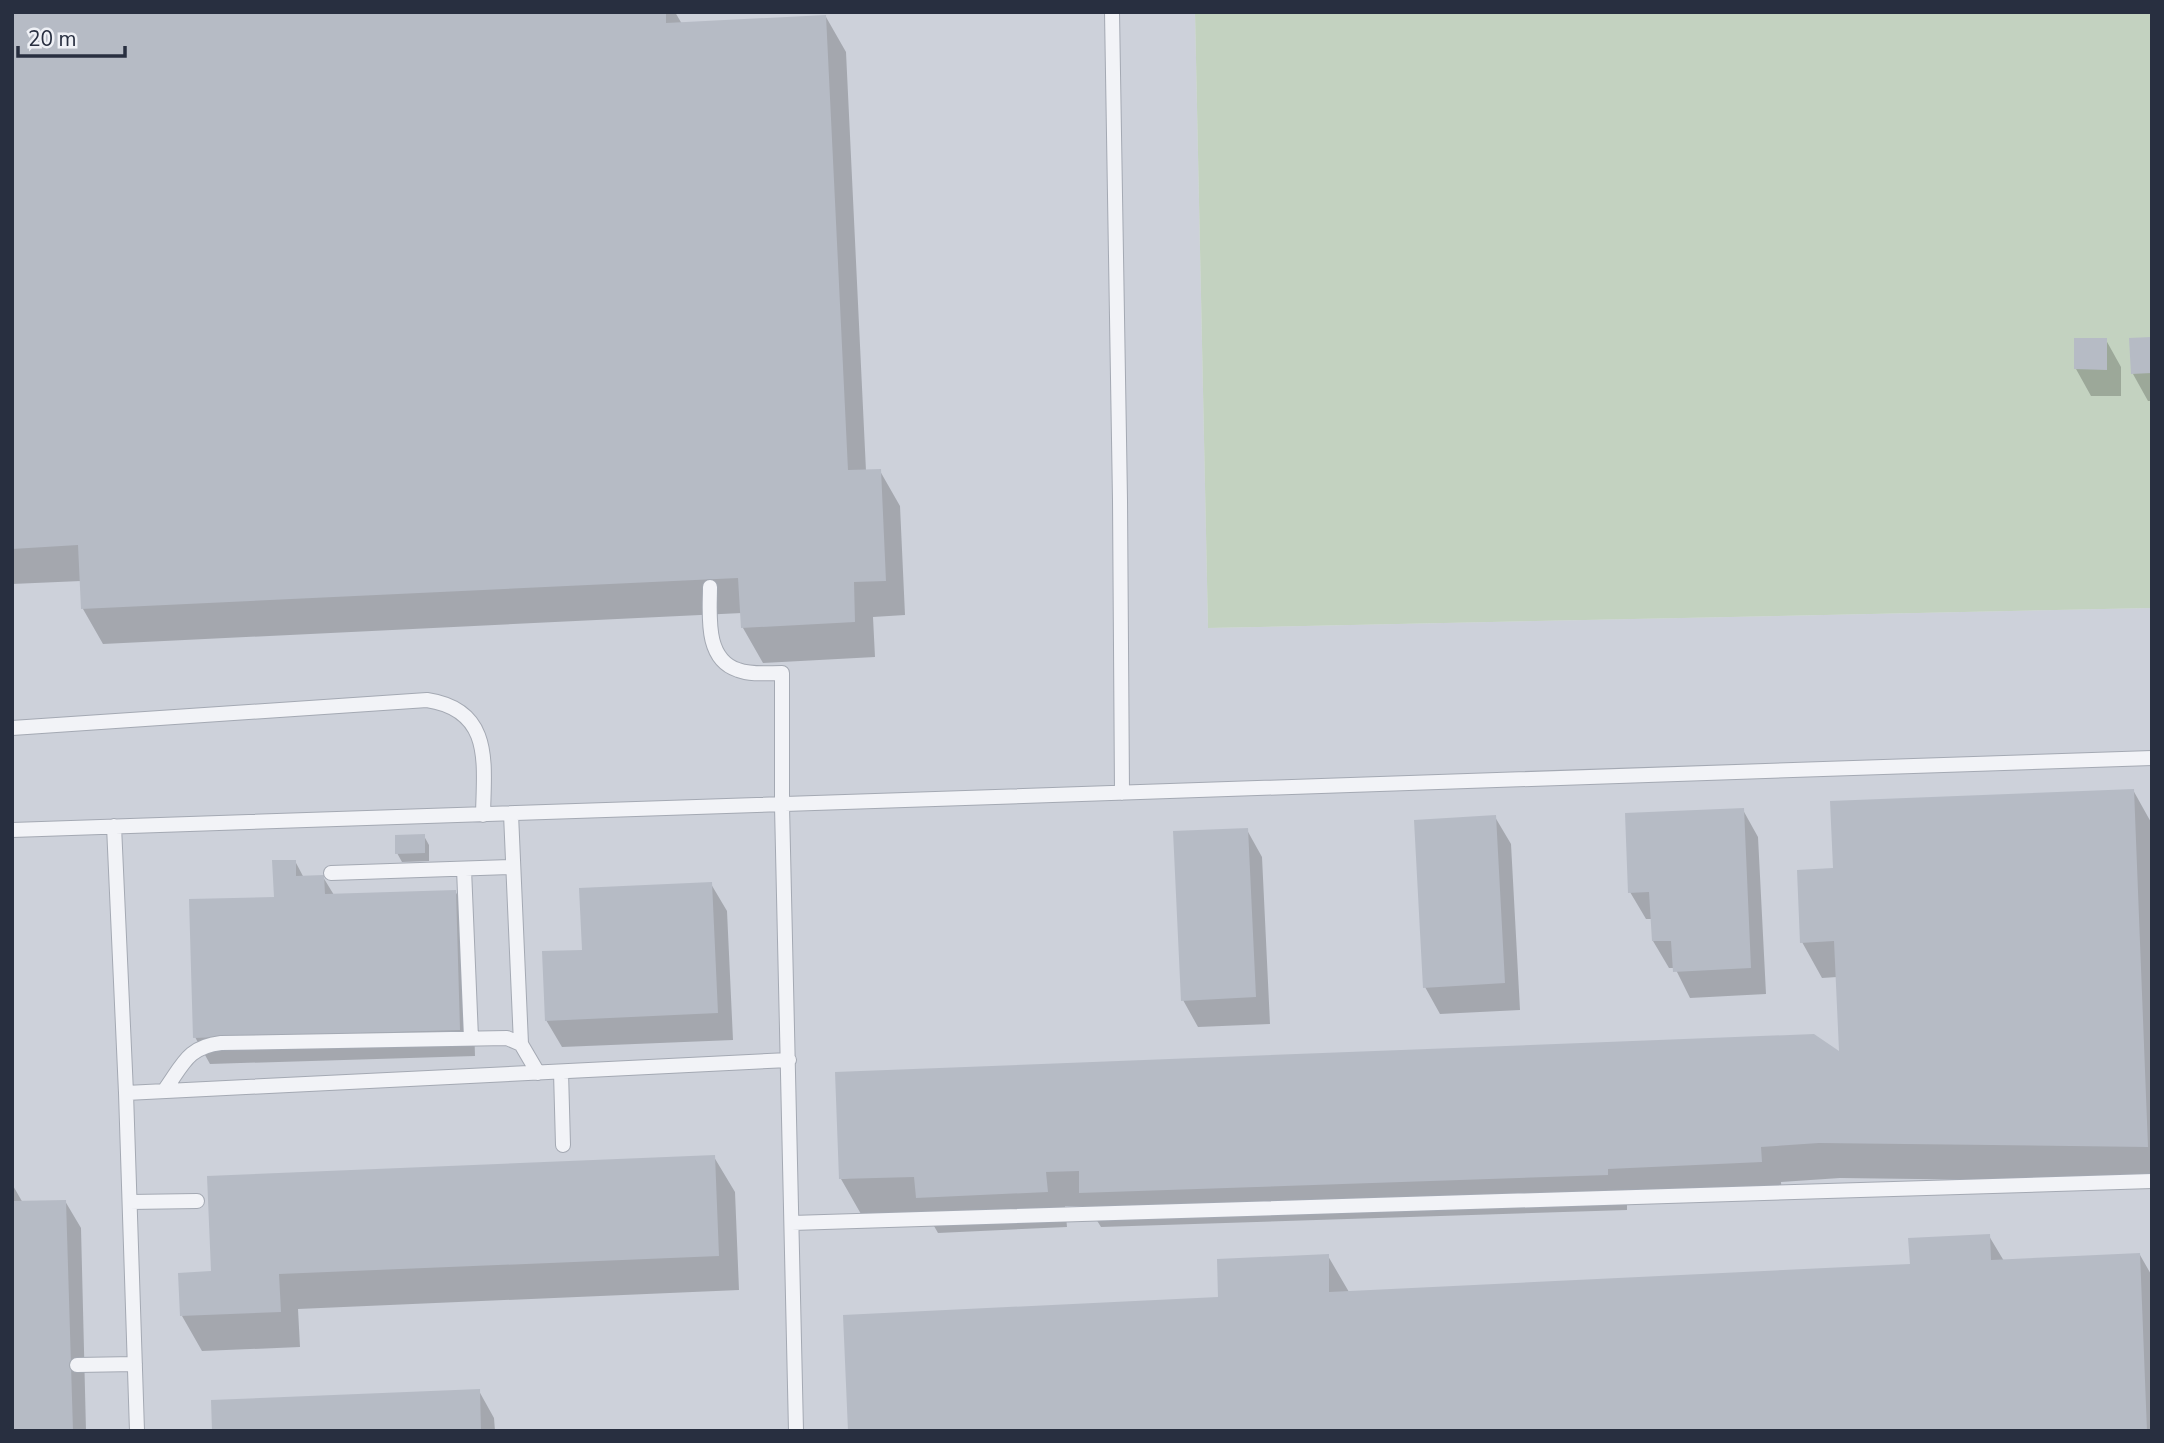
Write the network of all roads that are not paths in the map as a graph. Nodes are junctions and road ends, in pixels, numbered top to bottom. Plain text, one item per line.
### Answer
1 (1112, 12) edge
2 (709, 586) dead end
3 (12, 728) edge
4 (2152, 758) edge
5 (1122, 793) junction
6 (782, 806) junction
7 (511, 814) junction
8 (483, 815) junction
9 (114, 826) junction
10 (12, 831) edge
11 (513, 867) junction
12 (464, 869) junction
13 (331, 873) dead end
14 (471, 1038) junction
15 (521, 1044) junction
16 (789, 1060) junction
17 (561, 1072) junction
18 (538, 1073) junction
19 (164, 1091) junction
20 (127, 1093) junction
21 (563, 1145) dead end
22 (2152, 1181) edge
23 (197, 1201) dead end
24 (130, 1202) junction
25 (792, 1223) junction
26 (135, 1364) junction
27 (77, 1366) dead end
28 (136, 1431) edge
29 (796, 1431) edge

1 - 5 lane
2 - 6 lane
3 - 8 lane
4 - 5 lane
5 - 6 lane
6 - 7 lane
6 - 16 lane
7 - 8 lane
7 - 11 lane
8 - 9 lane
9 - 10 lane
9 - 20 lane
11 - 12 lane
11 - 15 lane
12 - 13 lane
12 - 14 lane
14 - 15 lane
14 - 19 lane
15 - 18 lane
16 - 17 lane
16 - 25 lane
17 - 18 lane
17 - 21 lane
18 - 19 lane
19 - 20 lane
20 - 24 lane
22 - 25 lane
23 - 24 lane
24 - 26 lane
25 - 29 lane
26 - 27 lane
26 - 28 lane

